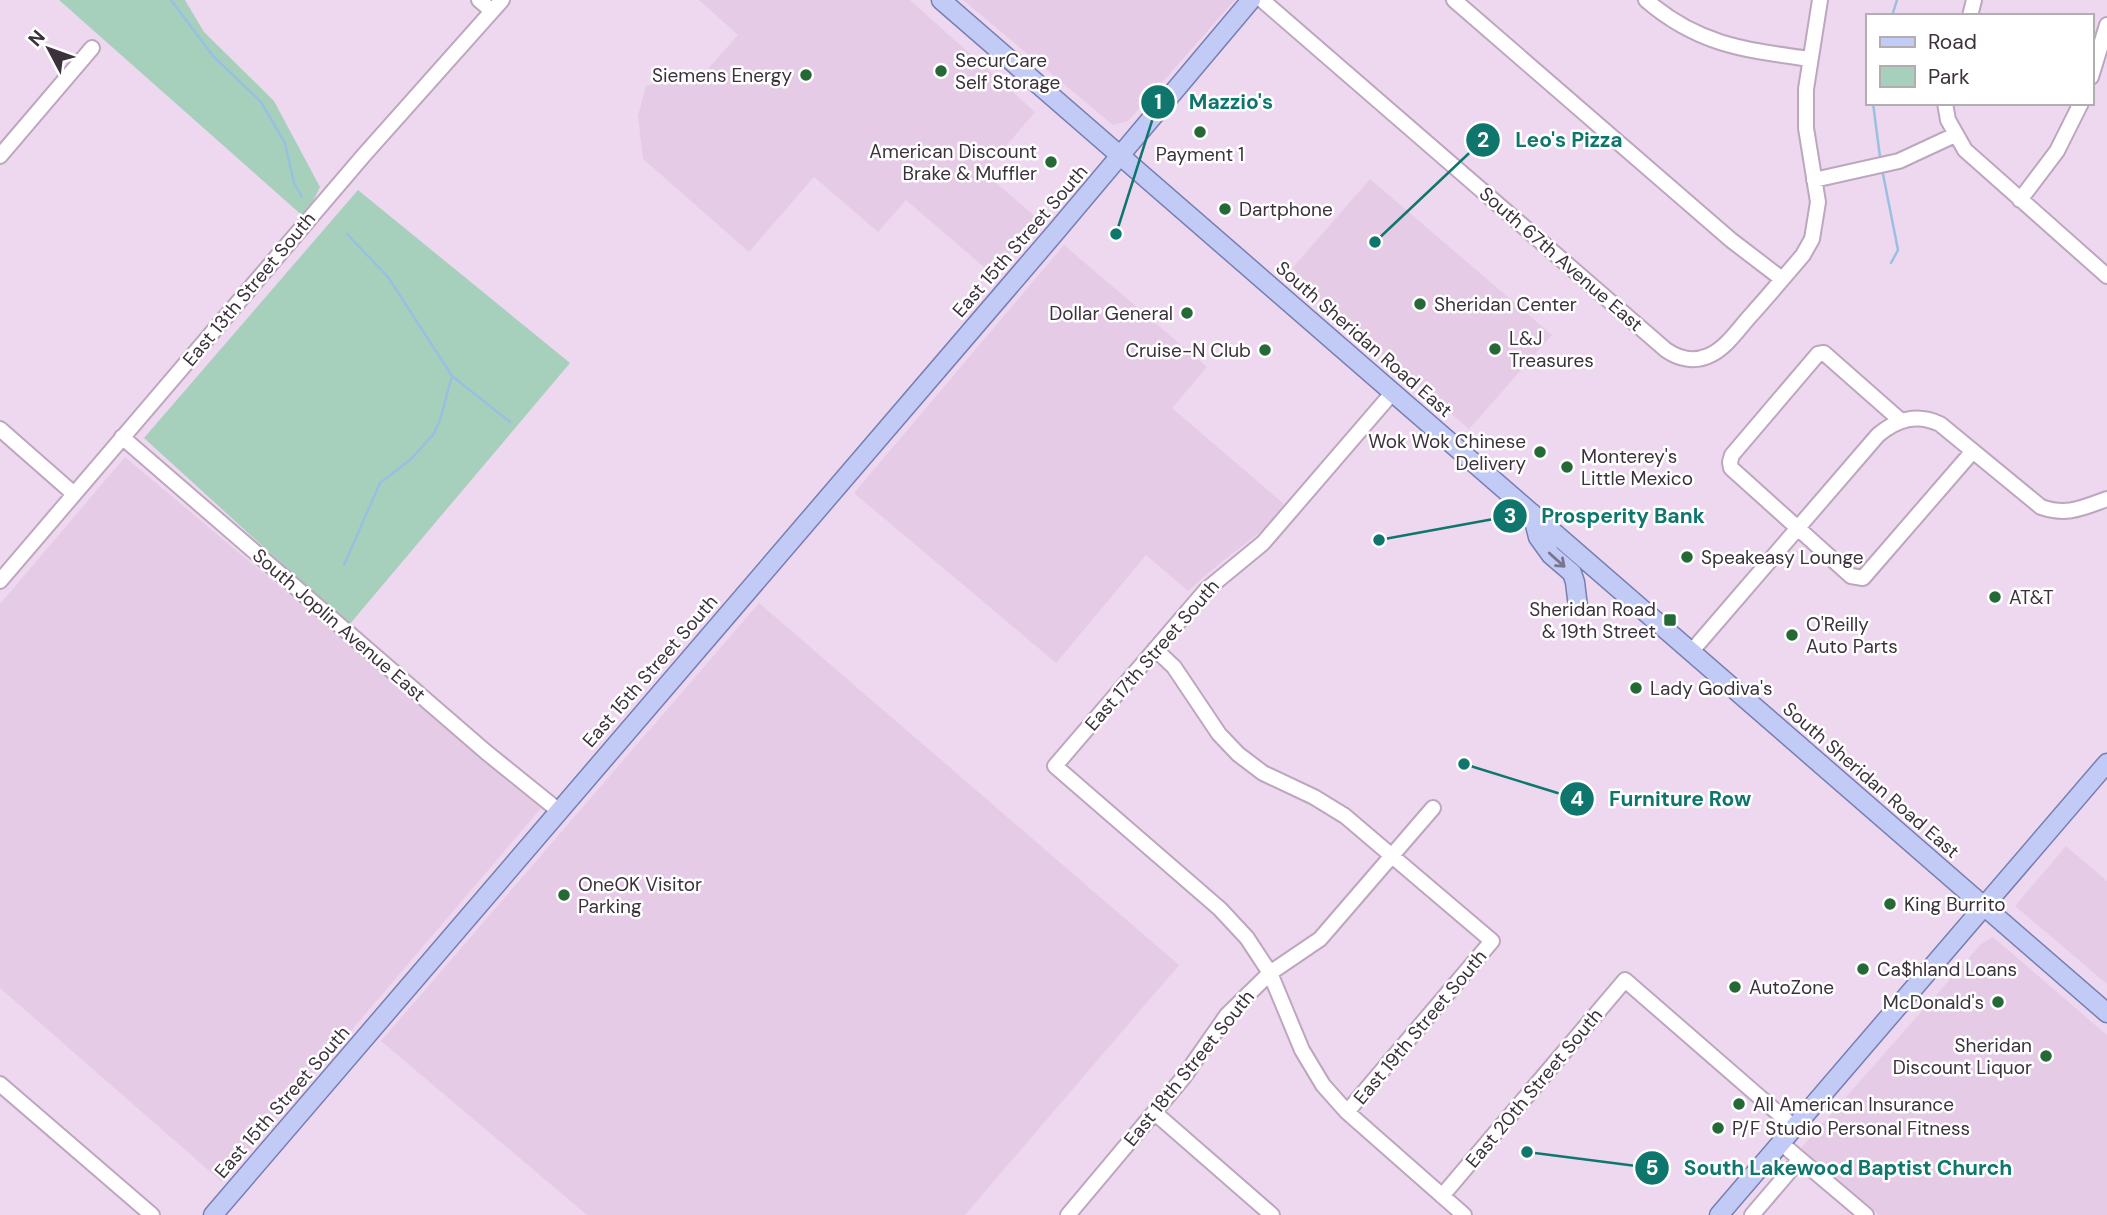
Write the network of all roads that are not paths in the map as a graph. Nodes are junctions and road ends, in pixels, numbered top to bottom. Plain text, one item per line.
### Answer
1 (478, 0) edge
2 (941, 0) edge
3 (1251, 0) edge
4 (1262, 0) edge
5 (1454, 0) edge
6 (1646, 0) edge
7 (1820, 0) edge
8 (497, 6) edge
9 (2107, 25) edge
10 (92, 48) dead end
11 (1810, 59) junction
12 (2093, 70) edge
13 (1945, 105) edge
14 (2080, 105) edge
15 (1955, 135) junction
16 (0, 156) edge
17 (1121, 156) junction
18 (1814, 180) junction
19 (2020, 200) junction
20 (2107, 276) edge
21 (1782, 279) junction
22 (1393, 392) junction
23 (1900, 420) junction
24 (0, 429) edge
25 (122, 437) junction
26 (1973, 451) junction
27 (74, 494) junction
28 (2107, 499) edge
29 (1532, 513) junction
30 (1798, 529) junction
31 (0, 582) edge
32 (1578, 607) dead end
33 (1156, 649) junction
34 (1691, 652) junction
35 (2107, 763) edge
36 (1433, 808) dead end
37 (559, 811) junction
38 (1393, 855) junction
39 (1983, 906) junction
40 (1270, 973) junction
41 (2107, 1013) edge
42 (0, 1084) edge
43 (1347, 1112) junction
44 (1155, 1113) junction
45 (1794, 1127) junction
46 (1781, 1143) junction
47 (1800, 1159) junction
48 (1442, 1196) junction
49 (1074, 1213) edge
50 (152, 1215) edge
51 (213, 1215) edge
52 (1272, 1215) edge
53 (1464, 1215) edge
54 (1719, 1215) edge
55 (1752, 1215) edge
56 (1866, 1215) edge

1 - 8 street
2 - 17 main road, South Sheridan Road East
3 - 17 main road, East 15th Street South
4 - 21 street, South 67th Avenue East
5 - 21 street
6 - 11 street
7 - 11 street
8 - 25 street, East 13th Street South
9 - 12 street
10 - 16 street
11 - 18 street
13 - 15 street
14 - 19 street
15 - 18 street
15 - 19 street
17 - 22 main road, South Sheridan Road East
17 - 37 main road, East 15th Street South
18 - 21 street
19 - 20 street
22 - 29 main road, South Sheridan Road East
22 - 33 street, East 17th Street South
23 - 26 street
23 - 30 street
23 - 30 street
24 - 27 street
25 - 27 street, East 13th Street South
25 - 37 street, South Joplin Avenue East
26 - 28 street
26 - 30 street
27 - 31 street, East 13th Street South
29 -> 32 main road
29 - 34 main road, South Sheridan Road East
30 - 34 street
33 - 38 street
33 - 40 street, East 17th Street South
34 - 39 main road, South Sheridan Road East
35 - 39 main road
36 - 38 street, East 18th Street South
37 - 51 main road, East 15th Street South
38 - 40 street, East 18th Street South
38 - 43 street, East 19th Street South
39 - 41 main road, South Sheridan Road East
39 - 45 main road
40 - 43 street
40 - 44 street, East 18th Street South
42 - 50 street
43 - 48 street
44 - 49 street, East 18th Street South
44 - 52 street
45 - 46 main road
45 - 48 street, East 20th Street South
46 - 47 street
46 - 54 main road
47 - 55 street
47 - 56 street
48 - 53 street

